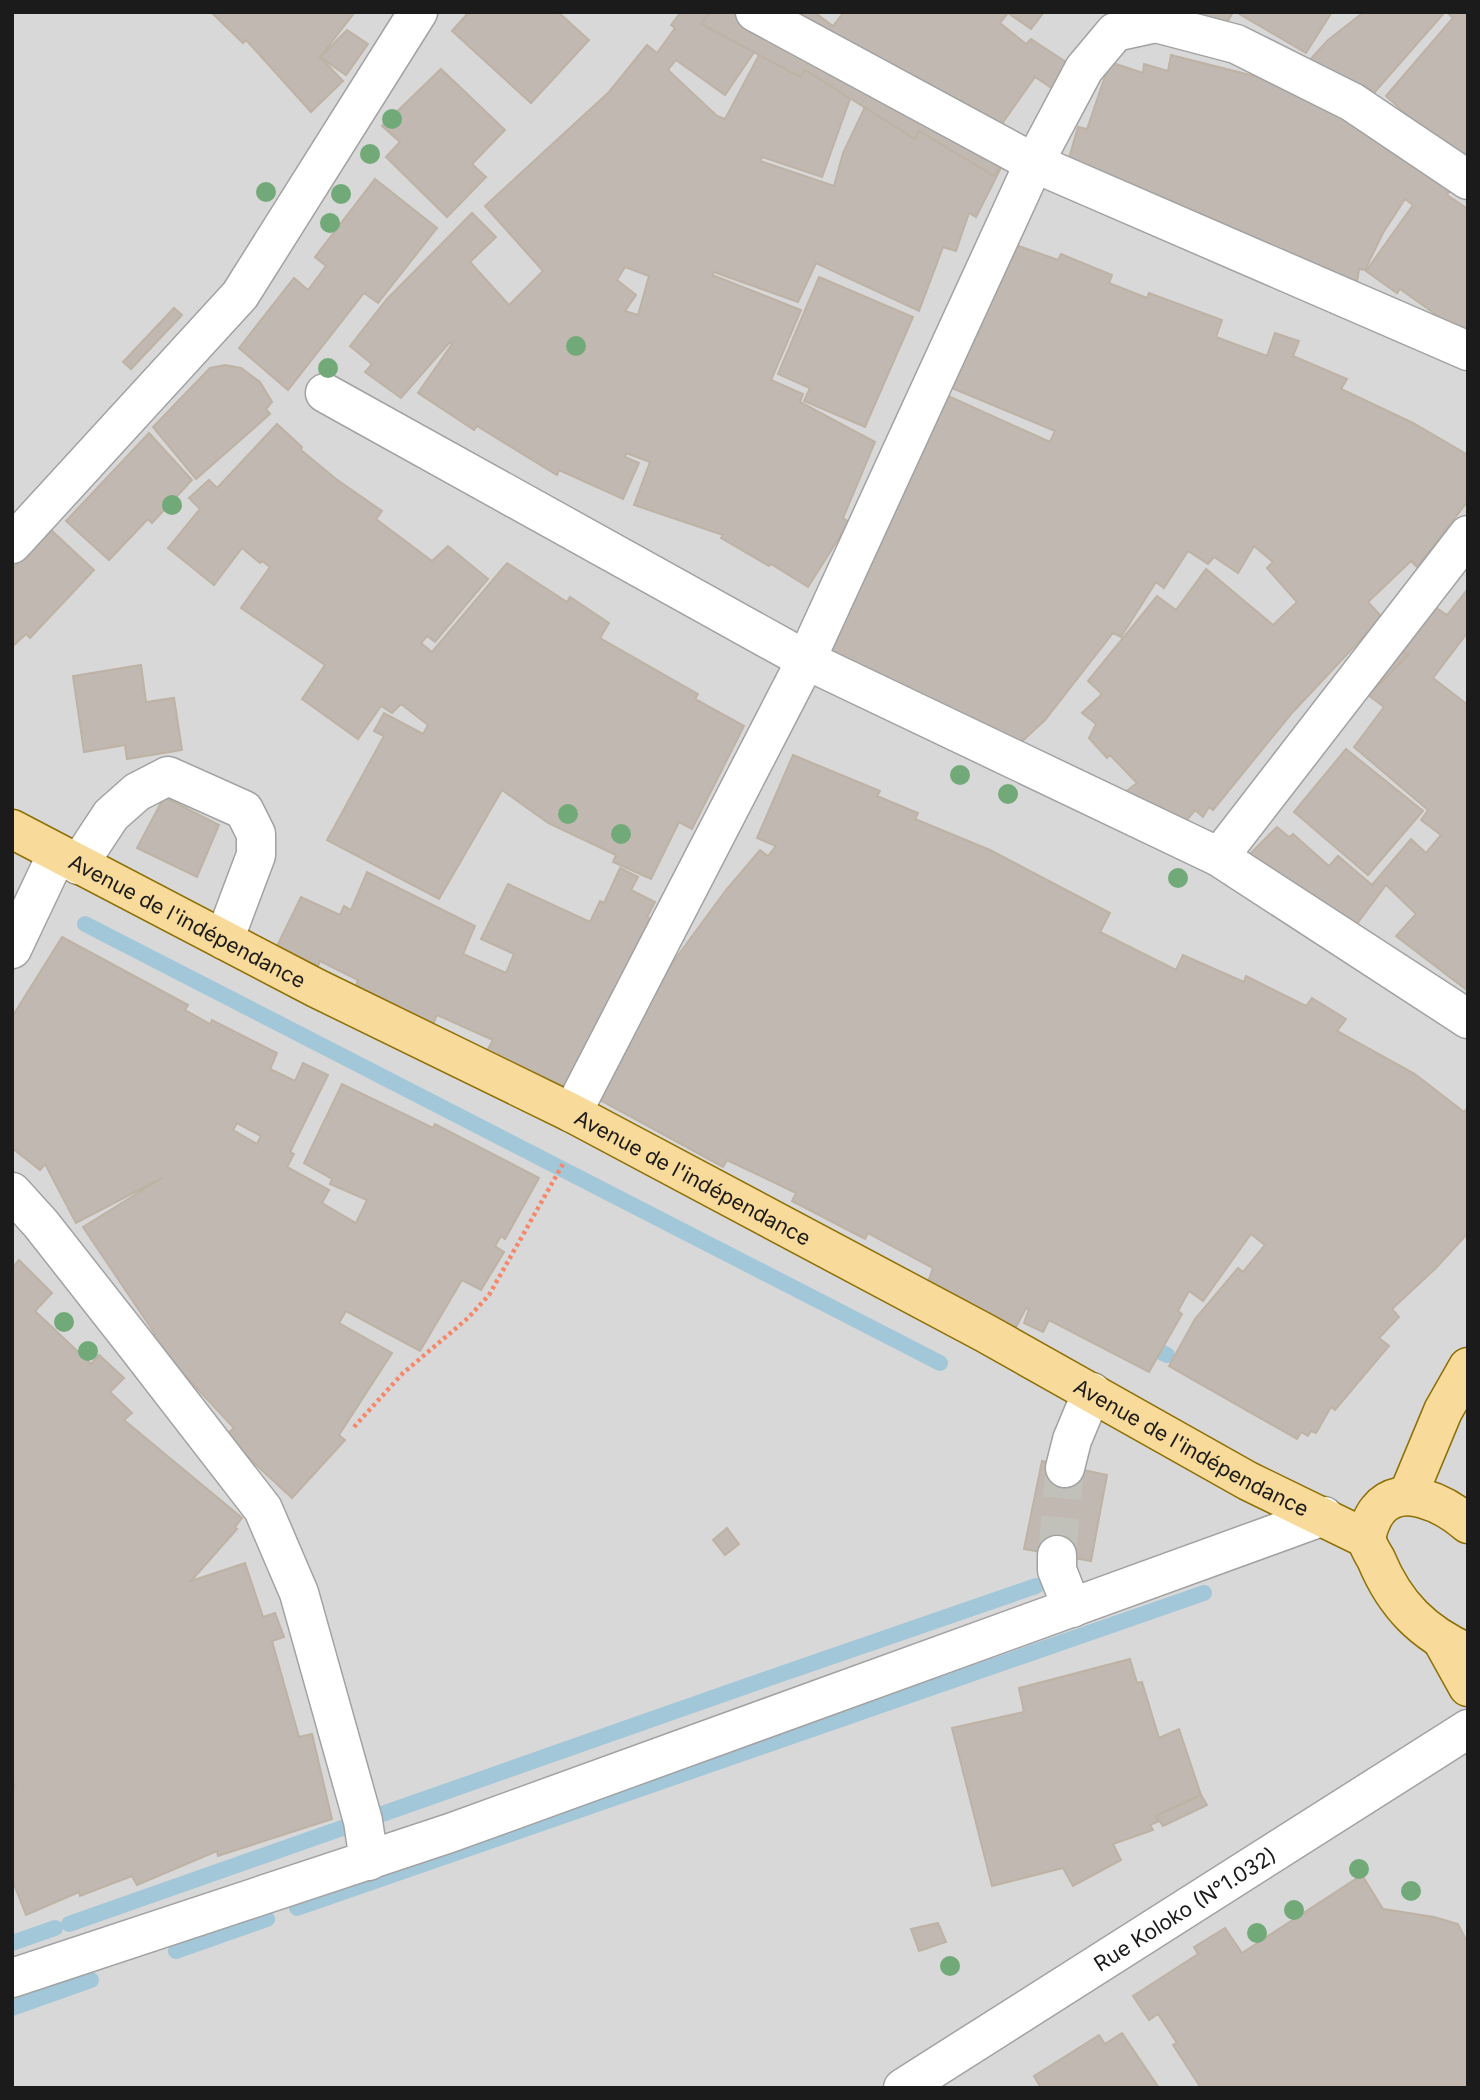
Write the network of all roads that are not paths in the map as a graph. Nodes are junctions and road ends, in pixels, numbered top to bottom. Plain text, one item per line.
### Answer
1 (418, 12) edge
2 (755, 12) edge
3 (1034, 163) junction
4 (1468, 180) edge
5 (1468, 351) edge
6 (325, 393) dead end
7 (1468, 535) edge
8 (12, 544) edge
9 (806, 660) junction
10 (12, 829) edge
11 (1219, 857) junction
12 (67, 860) junction
13 (224, 940) junction
14 (12, 949) edge
15 (1468, 1019) edge
16 (580, 1117) junction
17 (12, 1192) edge
18 (1468, 1367) edge
19 (1092, 1392) junction
20 (1065, 1468) tunnel mouth
21 (1408, 1495) junction
22 (1324, 1516) junction
23 (1468, 1524) edge
24 (1367, 1539) junction
25 (1057, 1555) tunnel mouth
26 (1072, 1608) junction
27 (1456, 1647) edge
28 (1468, 1687) edge
29 (1468, 1729) edge
30 (369, 1861) junction
31 (12, 1978) edge
32 (902, 2088) edge

1 - 8 street
2 - 3 street
3 - 4 street
3 - 5 street
3 - 9 street
6 - 9 street
7 - 11 street
9 - 11 street
9 - 16 street
10 - 12 main road, Avenue de l'indépendance
11 - 15 street
12 - 13 main road, Avenue de l'indépendance
12 - 13 street
12 - 14 street
13 - 16 main road, Avenue de l'indépendance
16 - 19 main road, Avenue de l'indépendance
17 - 30 street
18 - 21 main road
19 - 20 street
19 - 22 main road, Avenue de l'indépendance
21 - 23 main road
21 - 24 main road
22 - 24 main road, Avenue de l'indépendance
22 - 26 street
24 - 27 main road
25 - 26 street
26 - 30 street
27 - 28 main road
29 - 32 street, Rue Koloko (N°1.032)
30 - 31 street

